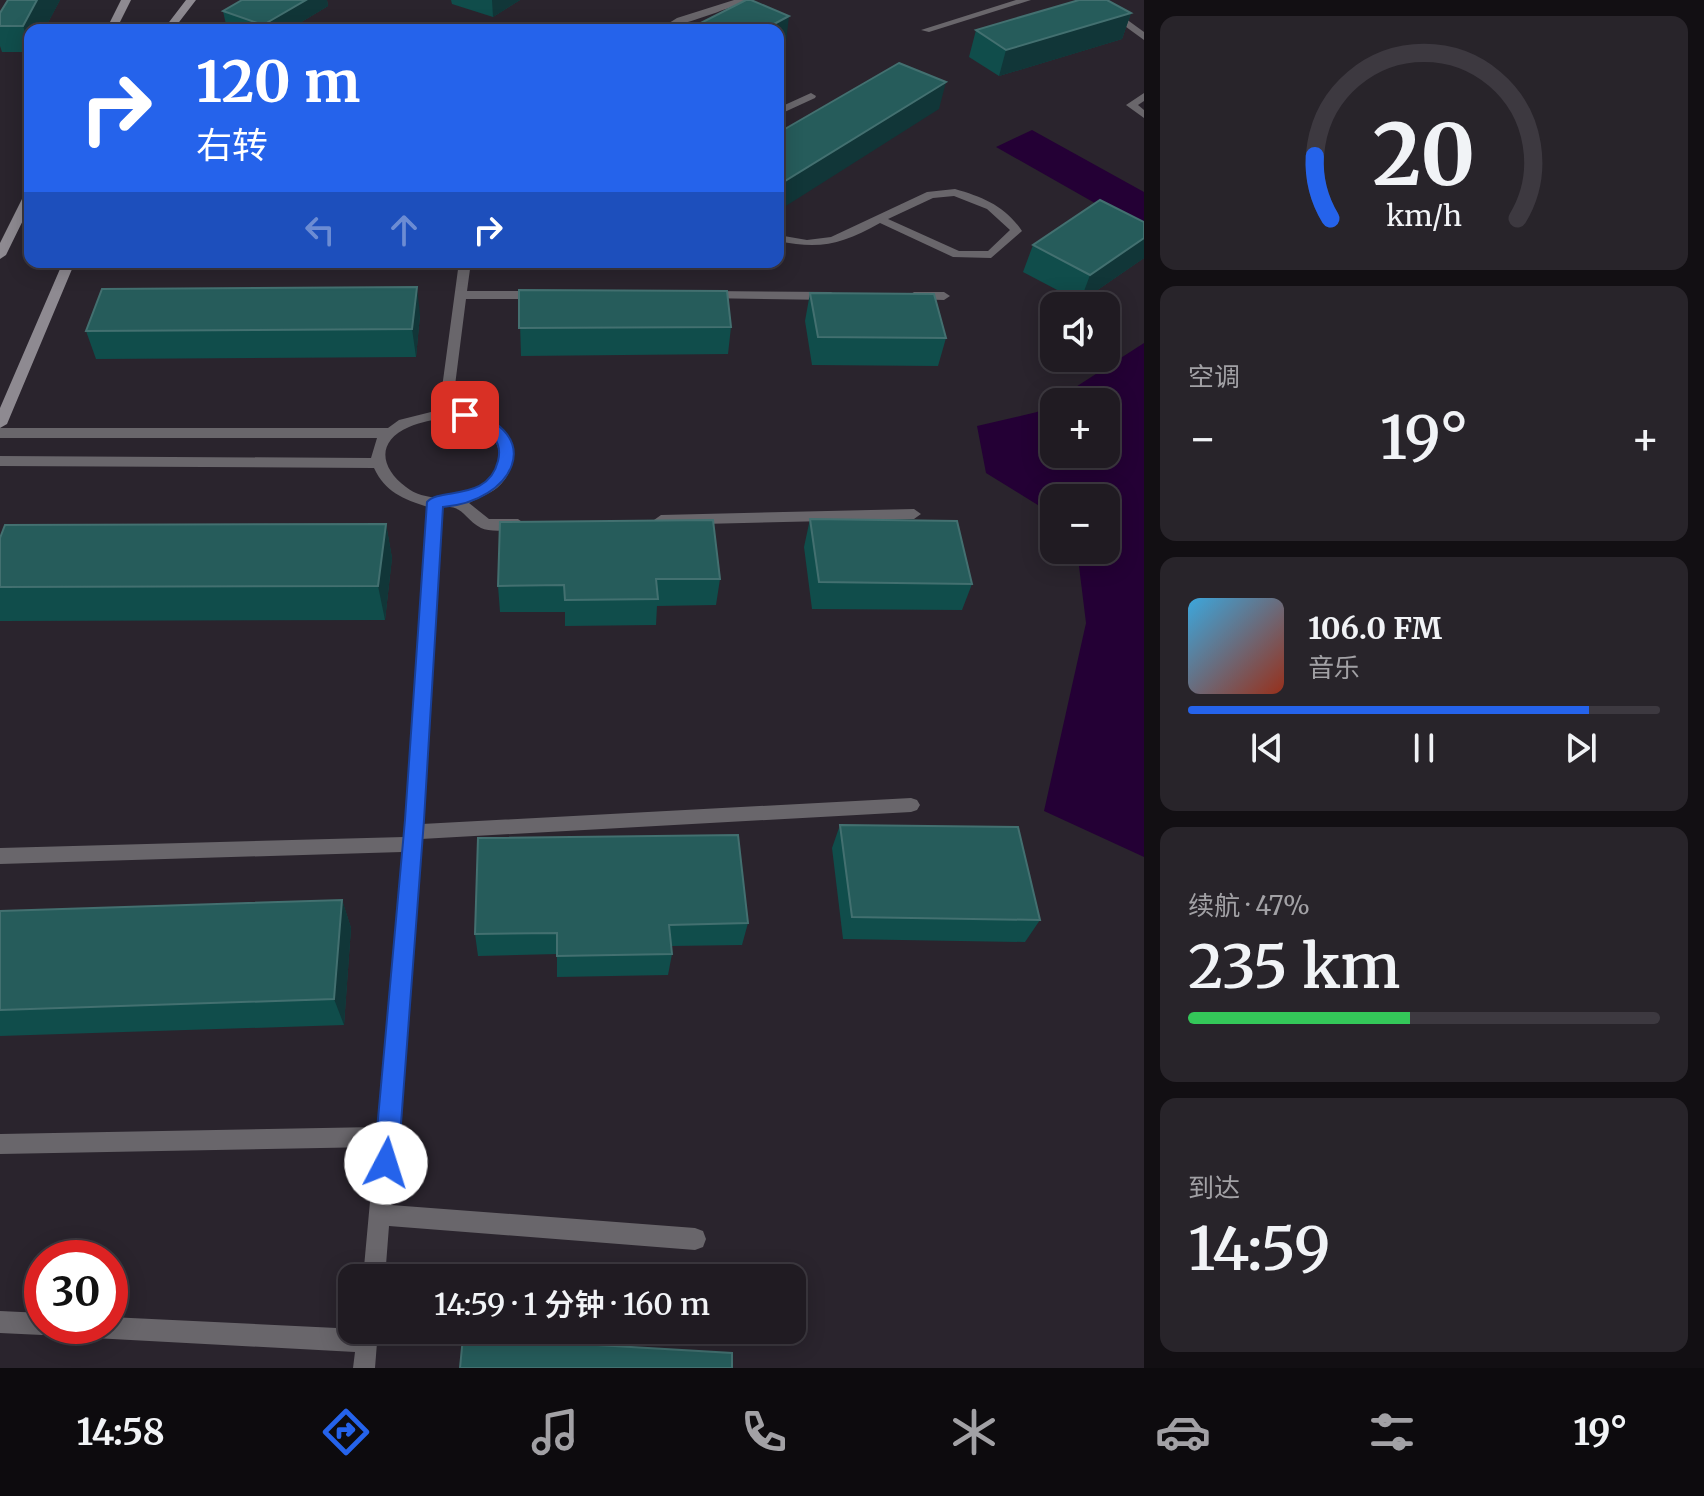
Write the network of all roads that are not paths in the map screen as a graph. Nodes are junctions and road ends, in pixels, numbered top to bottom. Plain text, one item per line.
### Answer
1 (126, 0) edge
2 (181, 0) edge
3 (191, 0) edge
4 (743, 0) edge
5 (1026, 0) edge
6 (1094, 0) edge
7 (114, 24) edge
8 (171, 24) edge
9 (173, 24) edge
10 (673, 24) edge
11 (926, 30) dead end
12 (1144, 37) edge
13 (811, 96) dead end
14 (1144, 96) edge
15 (784, 109) edge
16 (1144, 115) edge
17 (24, 207) edge
18 (880, 219) junction
19 (784, 239) edge
20 (0, 255) edge
21 (66, 268) edge
22 (464, 268) edge
23 (461, 295) junction
24 (554, 295) edge
25 (695, 295) edge
26 (851, 296) edge
27 (897, 296) edge
28 (944, 296) dead end
29 (445, 413) junction
30 (0, 424) edge
31 (0, 433) edge
32 (389, 433) junction
33 (0, 461) edge
34 (377, 463) junction
35 (456, 500) junction
36 (435, 502) junction
37 (914, 514) dead end
38 (645, 521) edge
39 (533, 523) edge
40 (911, 805) dead end
41 (413, 838) junction
42 (0, 856) edge
43 (388, 1137) junction
44 (0, 1144) edge
45 (382, 1215) junction
46 (695, 1239) dead end
47 (376, 1264) edge
48 (0, 1322) edge
49 (24, 1323) edge
50 (128, 1328) edge
51 (338, 1334) edge
52 (367, 1344) edge
53 (364, 1368) edge

1 - 7 main road
2 - 8 main road
3 - 9 main road
4 - 10 street
5 - 11 street
6 - 12 street
13 - 15 street
14 - 16 street
17 - 20 main road
18 - 18 street
18 - 19 street
21 - 30 main road
22 - 23 street
23 - 24 street
23 - 29 street
25 - 26 street
27 - 28 street
29 - 32 street
29 - 35 street
31 - 32 street
32 - 34 street
33 - 34 street
34 - 36 street
35 - 36 street
35 - 39 street
36 - 41 street
37 - 38 street
40 - 41 street
41 - 42 street
41 - 43 street
43 - 44 street
43 - 45 street
45 - 46 street
45 - 47 street
48 - 49 street
50 - 51 street
52 - 53 street

